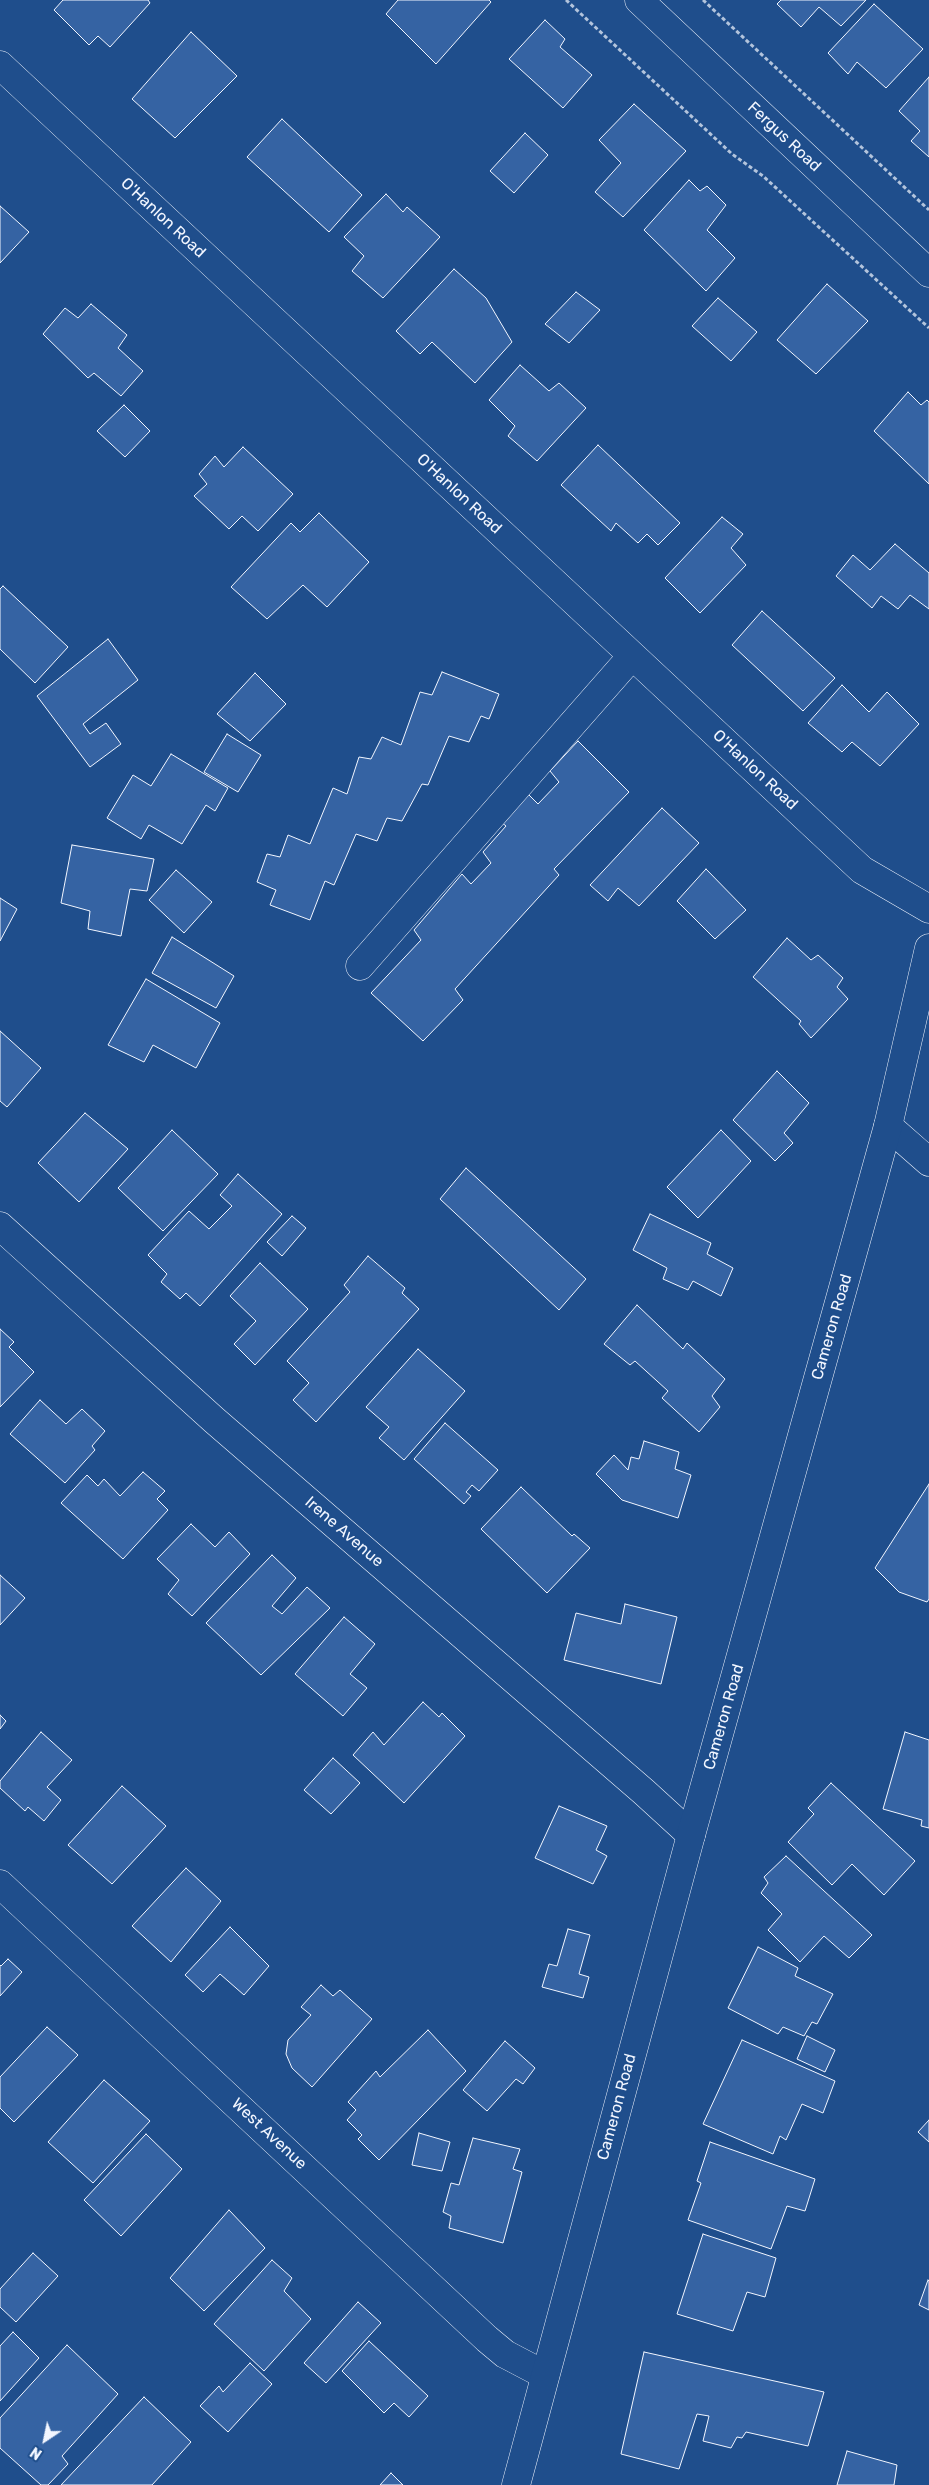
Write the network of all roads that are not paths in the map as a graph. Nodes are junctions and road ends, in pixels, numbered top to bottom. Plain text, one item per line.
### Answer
1 (639, 0) edge
2 (0, 65) edge
3 (929, 273) edge
4 (632, 656) junction
5 (929, 909) edge
6 (929, 948) edge
7 (360, 966) dead end
8 (888, 1126) junction
9 (929, 1162) edge
10 (0, 1226) edge
11 (691, 1835) junction
12 (0, 1884) edge
13 (544, 2375) junction
14 (516, 2485) edge

1 - 3 street, Fergus Road
2 - 4 street, O'Hanlon Road
4 - 5 street, O'Hanlon Road
4 - 7 street
6 - 8 street, Cameron Road
8 - 9 street
8 - 11 street, Cameron Road
10 - 11 street, Irene Avenue
11 - 13 street, Cameron Road
12 - 13 street, West Avenue
13 - 14 street, Cameron Road

